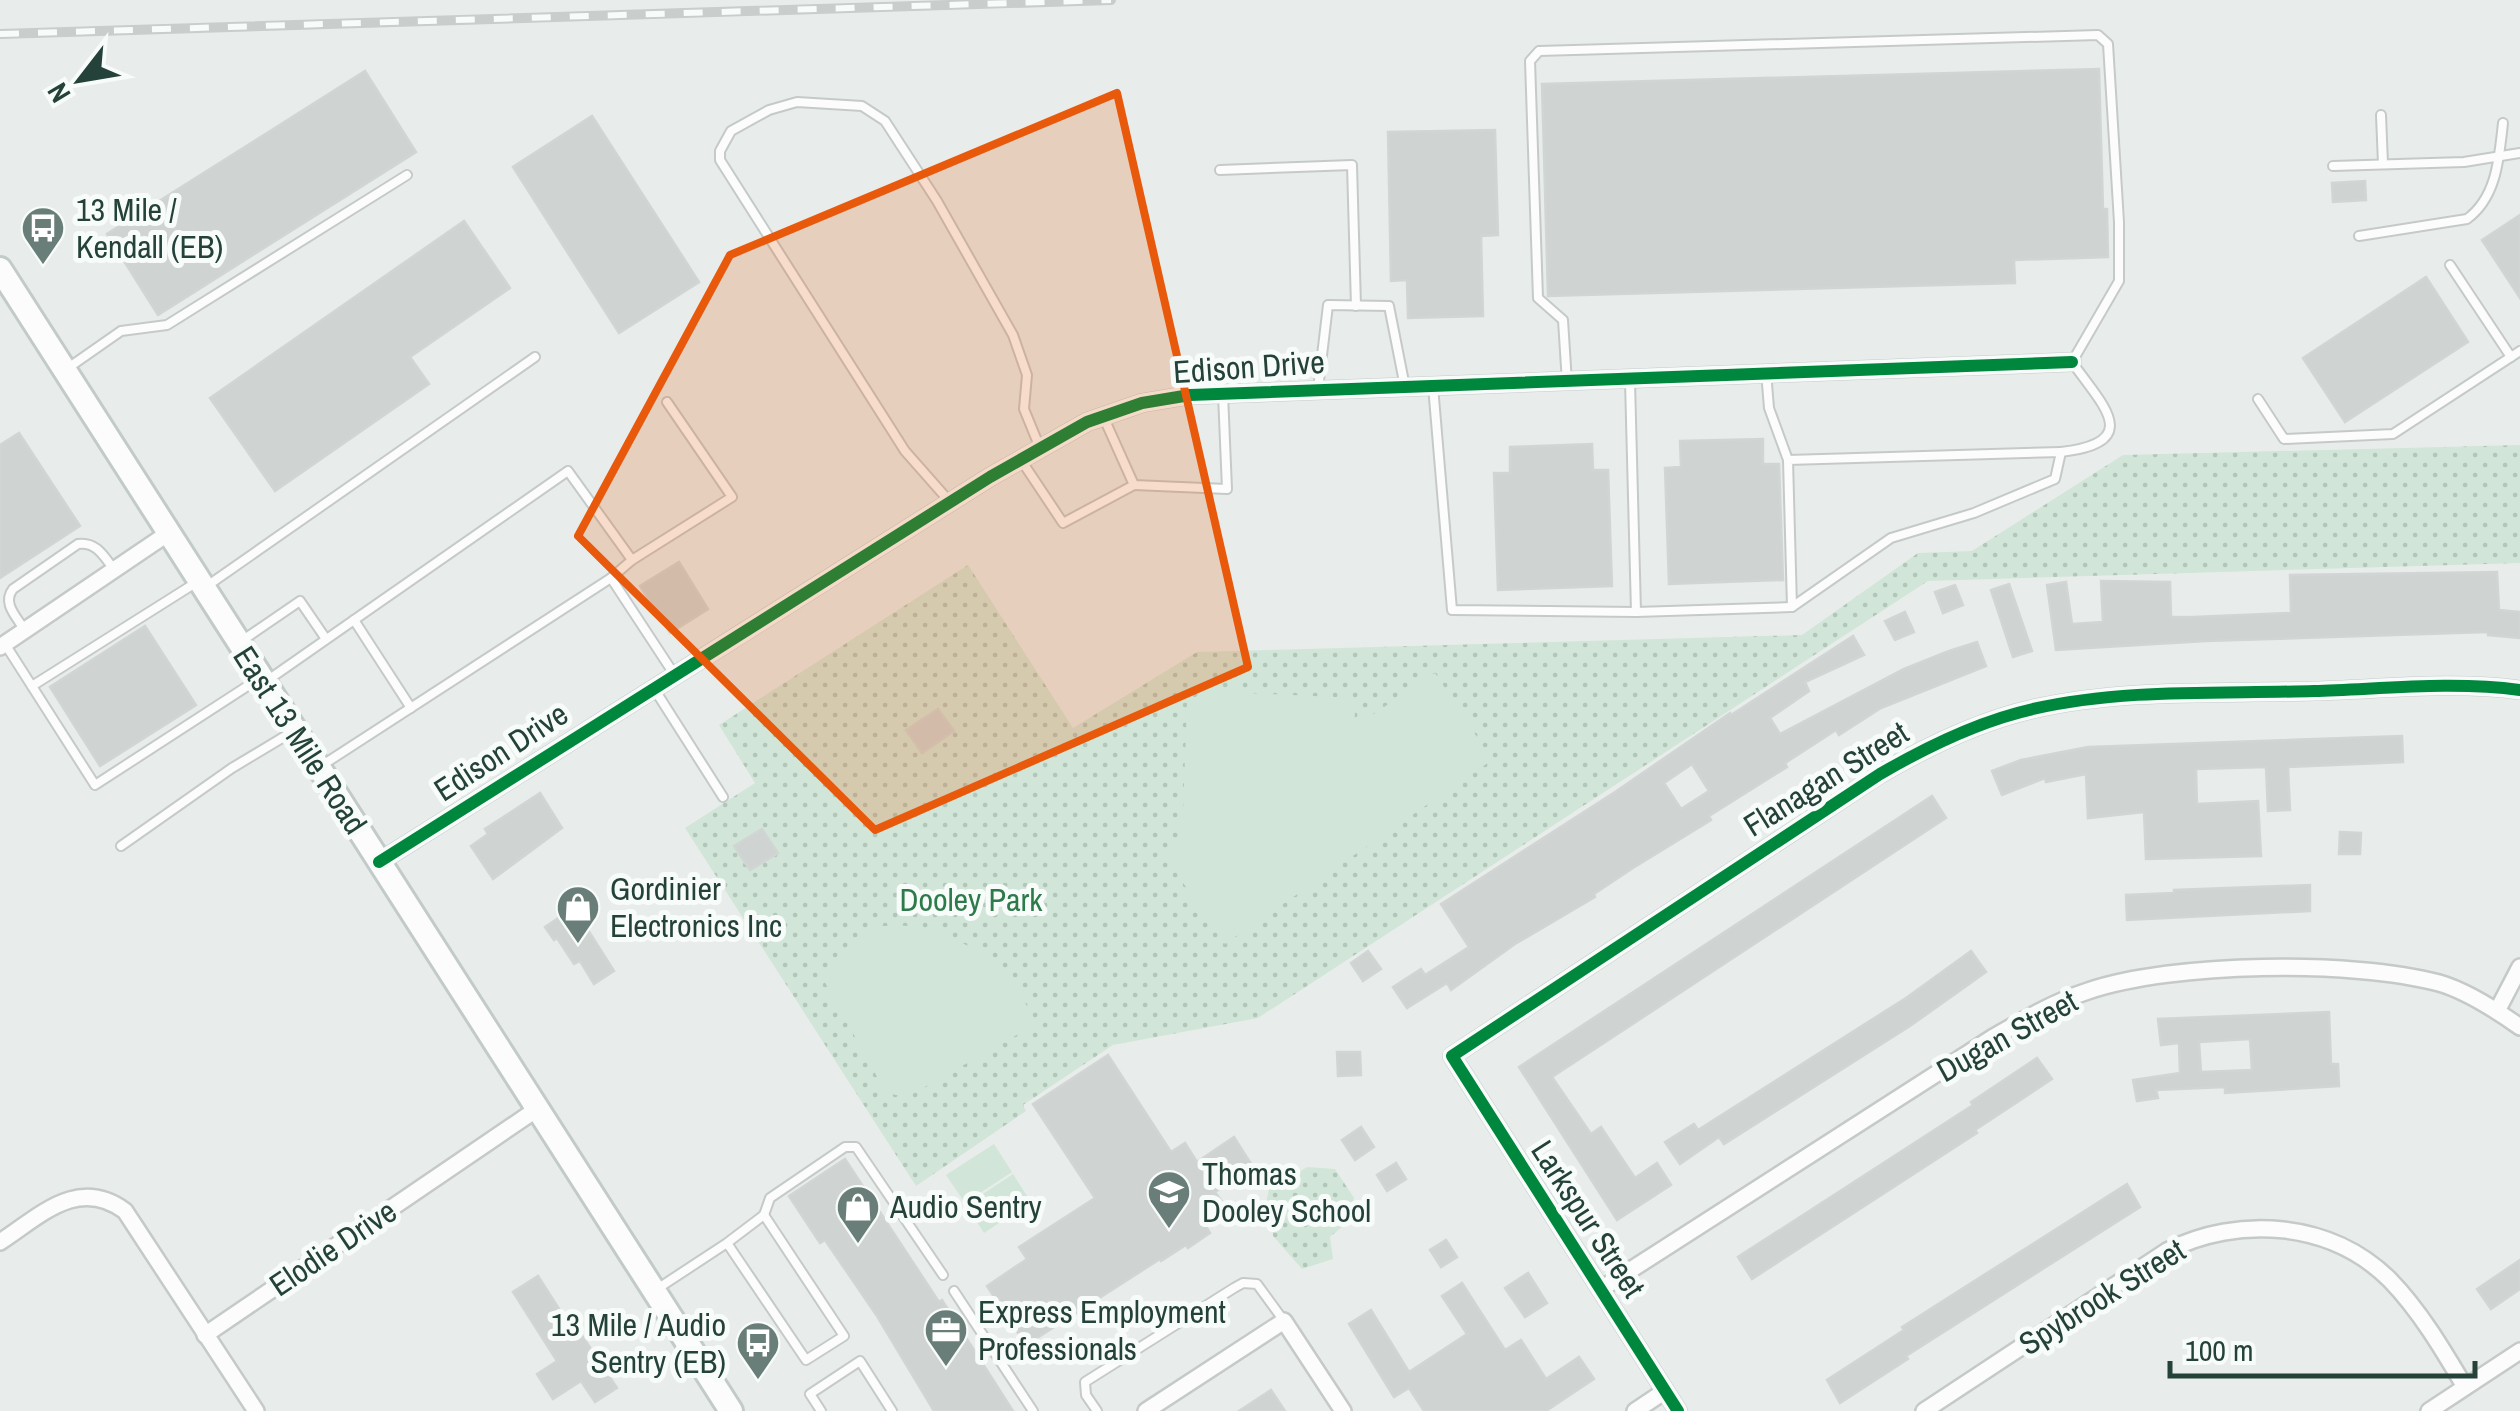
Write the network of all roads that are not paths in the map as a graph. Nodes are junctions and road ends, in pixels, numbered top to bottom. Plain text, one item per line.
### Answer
1 (2381, 115) dead end
2 (2504, 123) dead end
3 (2520, 153) edge
4 (2498, 158) junction
5 (2383, 164) junction
6 (2334, 166) dead end
7 (1220, 170) dead end
8 (407, 175) dead end
9 (2359, 236) dead end
10 (2450, 265) dead end
11 (0, 269) edge
12 (1356, 306) junction
13 (2520, 351) edge
14 (2511, 357) junction
15 (535, 358) dead end
16 (2072, 362) junction
17 (64, 370) junction
18 (1766, 372) junction
19 (1630, 381) junction
20 (1567, 383) junction
21 (1405, 386) junction
22 (1433, 386) junction
23 (1318, 389) junction
24 (1223, 394) junction
25 (2258, 399) dead end
26 (667, 402) dead end
27 (1103, 416) junction
28 (1040, 448) junction
29 (2061, 452) junction
30 (1020, 459) junction
31 (1788, 460) junction
32 (1134, 486) junction
33 (950, 502) junction
34 (167, 534) junction
35 (632, 560) junction
36 (115, 571) junction
37 (611, 578) junction
38 (200, 585) junction
39 (1792, 607) junction
40 (1636, 612) junction
41 (354, 620) junction
42 (24, 631) junction
43 (326, 640) junction
44 (238, 644) junction
45 (2, 646) edge
46 (674, 674) junction
47 (262, 681) junction
48 (32, 686) junction
49 (652, 688) junction
50 (2520, 690) edge
51 (412, 708) junction
52 (294, 730) junction
53 (318, 768) junction
54 (722, 797) dead end
55 (121, 846) dead end
56 (379, 862) junction
57 (2520, 967) edge
58 (2497, 1011) junction
59 (2520, 1027) edge
60 (1452, 1056) joint
61 (537, 1110) junction
62 (764, 1215) junction
63 (0, 1242) edge
64 (726, 1243) junction
65 (943, 1275) dead end
66 (1601, 1289) junction
67 (654, 1292) junction
68 (954, 1292) dead end
69 (1284, 1322) junction
70 (205, 1335) junction
71 (2520, 1351) edge
72 (2466, 1387) junction
73 (1666, 1392) junction
74 (256, 1411) edge
75 (731, 1411) edge
76 (821, 1411) edge
77 (892, 1411) edge
78 (1033, 1411) edge
79 (1097, 1411) edge
80 (1146, 1411) edge
81 (1342, 1411) edge
82 (1635, 1411) edge
83 (1678, 1411) edge
84 (1924, 1411) edge
85 (2429, 1411) edge

1 - 5 lane
2 - 4 lane
3 - 4 lane
4 - 5 lane
4 - 9 lane
5 - 6 lane
7 - 12 lane
8 - 17 lane
10 - 14 lane
11 - 17 main road, East 13 Mile Road
12 - 21 lane
12 - 23 lane
13 - 14 lane
14 - 25 lane
15 - 38 lane
16 - 18 street, Edison Drive
16 - 20 lane
16 - 29 lane
17 - 34 main road, East 13 Mile Road
18 - 19 street, Edison Drive
18 - 31 lane
19 - 20 street, Edison Drive
19 - 40 lane
20 - 22 street, Edison Drive
21 - 22 street, Edison Drive
21 - 23 street, Edison Drive
22 - 40 lane
23 - 24 street, Edison Drive
24 - 27 street, Edison Drive
24 - 32 lane
26 - 35 lane
27 - 28 street, Edison Drive
27 - 32 lane
28 - 30 street, Edison Drive
28 - 33 lane
29 - 31 lane
29 - 39 lane
30 - 32 lane
30 - 33 street, Edison Drive
31 - 39 lane
33 - 46 street, Edison Drive
34 - 36 street
34 - 38 main road, East 13 Mile Road
35 - 37 lane
35 - 41 lane
36 - 42 street
36 - 42 lane
37 - 46 lane
37 - 51 lane
38 - 44 main road, East 13 Mile Road
38 - 48 lane
39 - 40 lane
41 - 43 lane
41 - 51 lane
42 - 45 street
43 - 44 lane
43 - 47 lane
44 - 47 main road, East 13 Mile Road
45 - 48 lane
46 - 49 street, Edison Drive
47 - 48 lane
47 - 52 main road, East 13 Mile Road
49 - 54 lane
49 - 56 street, Edison Drive
50 - 60 street, Flanagan Street
51 - 53 lane
52 - 53 main road, East 13 Mile Road
52 - 55 lane
53 - 56 main road, East 13 Mile Road
56 - 61 main road, East 13 Mile Road
57 - 58 street
58 - 59 street, Dugan Street
58 - 66 street, Dugan Street
60 - 66 street, Larkspur Street
61 - 67 main road, East 13 Mile Road
61 - 70 street, Elodie Drive
62 - 64 lane
62 - 64 lane
62 - 65 lane
63 - 70 street
64 - 67 lane
66 - 73 street, Larkspur Street
67 - 75 main road, East 13 Mile Road
68 - 78 lane
69 - 79 lane
69 - 80 street
69 - 81 street
70 - 74 street
71 - 72 street
72 - 84 street, Spybrook Street
72 - 85 street
73 - 82 street
73 - 83 street, Larkspur Street
76 - 77 lane

